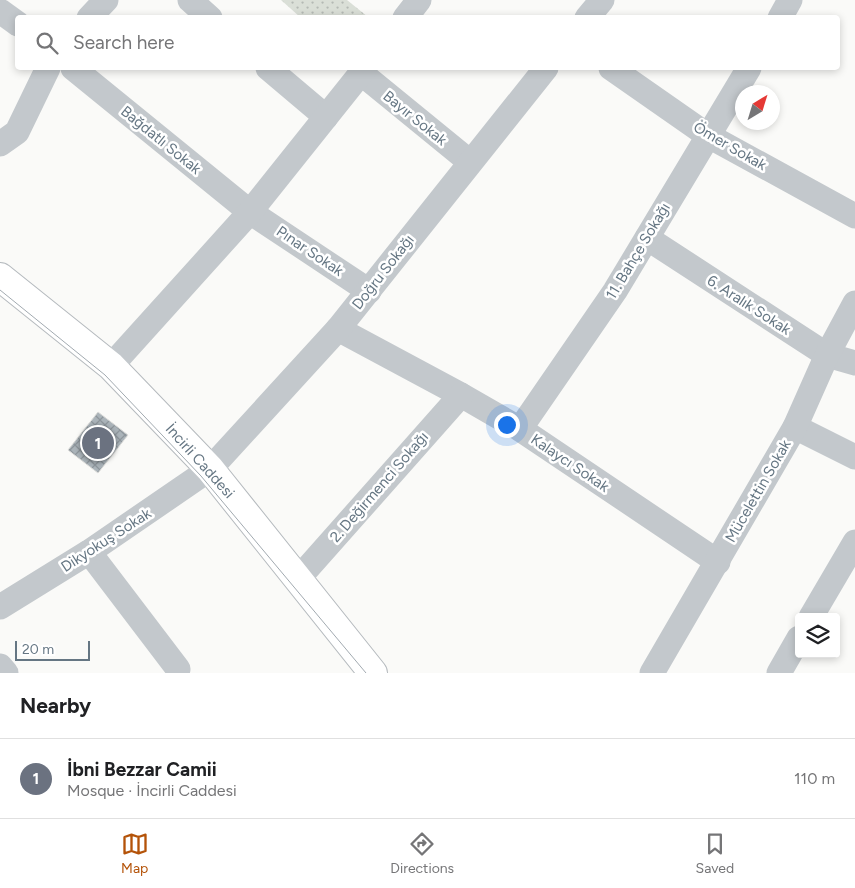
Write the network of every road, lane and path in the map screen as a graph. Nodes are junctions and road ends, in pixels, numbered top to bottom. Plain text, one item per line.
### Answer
1 (106, 0) edge
2 (190, 0) edge
3 (419, 0) edge
4 (602, 0) edge
5 (790, 0) edge
6 (0, 11) edge
7 (92, 15) edge
8 (207, 15) edge
9 (407, 15) edge
10 (590, 15) edge
11 (782, 15) edge
12 (15, 22) edge
13 (47, 70) edge
14 (75, 70) edge
15 (270, 70) edge
16 (363, 70) edge
17 (544, 70) edge
18 (614, 70) edge
19 (748, 70) edge
20 (326, 117) junction
21 (707, 135) junction
22 (0, 144) edge
23 (470, 162) junction
24 (250, 212) junction
25 (855, 216) edge
26 (647, 238) junction
27 (1, 279) edge
28 (369, 291) junction
29 (855, 303) edge
30 (338, 330) junction
31 (827, 355) junction
32 (855, 363) edge
33 (111, 366) junction
34 (461, 394) junction
35 (795, 427) junction
36 (520, 429) junction
37 (855, 457) edge
38 (210, 469) junction
39 (855, 542) edge
40 (89, 552) junction
41 (718, 562) junction
42 (298, 579) junction
43 (0, 607) edge
44 (813, 613) edge
45 (795, 645) edge
46 (0, 666) edge
47 (178, 669) dead end
48 (6, 673) edge
49 (373, 673) edge
50 (652, 673) edge
51 (779, 673) edge

1 - 7 street
2 - 8 street
3 - 9 street
4 - 10 street
5 - 11 street
6 - 12 street
13 - 22 street
14 - 24 street, Bağdatlı Sokak
15 - 20 street
16 - 20 street
16 - 23 street, Bayır Sokak
17 - 23 street, Doğru Sokağı
18 - 21 street, Ömer Sokak
19 - 21 street, 11. Bahçe Sokağı
20 - 24 street
21 - 25 street, Ömer Sokak
21 - 26 street, 11. Bahçe Sokağı
23 - 28 street, Doğru Sokağı
24 - 28 street, Pınar Sokak
24 - 33 street
26 - 31 street, 6. Aralık Sokak
26 - 36 street, 11. Bahçe Sokağı
27 - 33 main road, İncirli Caddesi
28 - 30 street, Doğru Sokağı
29 - 31 street, Mücelettin Sokak
30 - 34 street, Kalaycı Sokak
30 - 38 street, Doğru Sokağı
31 - 32 street, 6. Aralık Sokak
31 - 35 street, Mücelettin Sokak
33 - 38 main road, İncirli Caddesi
34 - 36 street, Kalaycı Sokak
34 - 42 street, 2. Değirmenci Sokağı
35 - 37 street
35 - 41 street, Mücelettin Sokak
36 - 41 street, Kalaycı Sokak
38 - 40 street, Dikyokuş Sokak
38 - 42 main road, İncirli Caddesi
39 - 44 street
40 - 43 street, Dikyokuş Sokak
40 - 47 street
41 - 50 street, Mücelettin Sokak
42 - 49 main road, İncirli Caddesi
45 - 51 street
46 - 48 street

